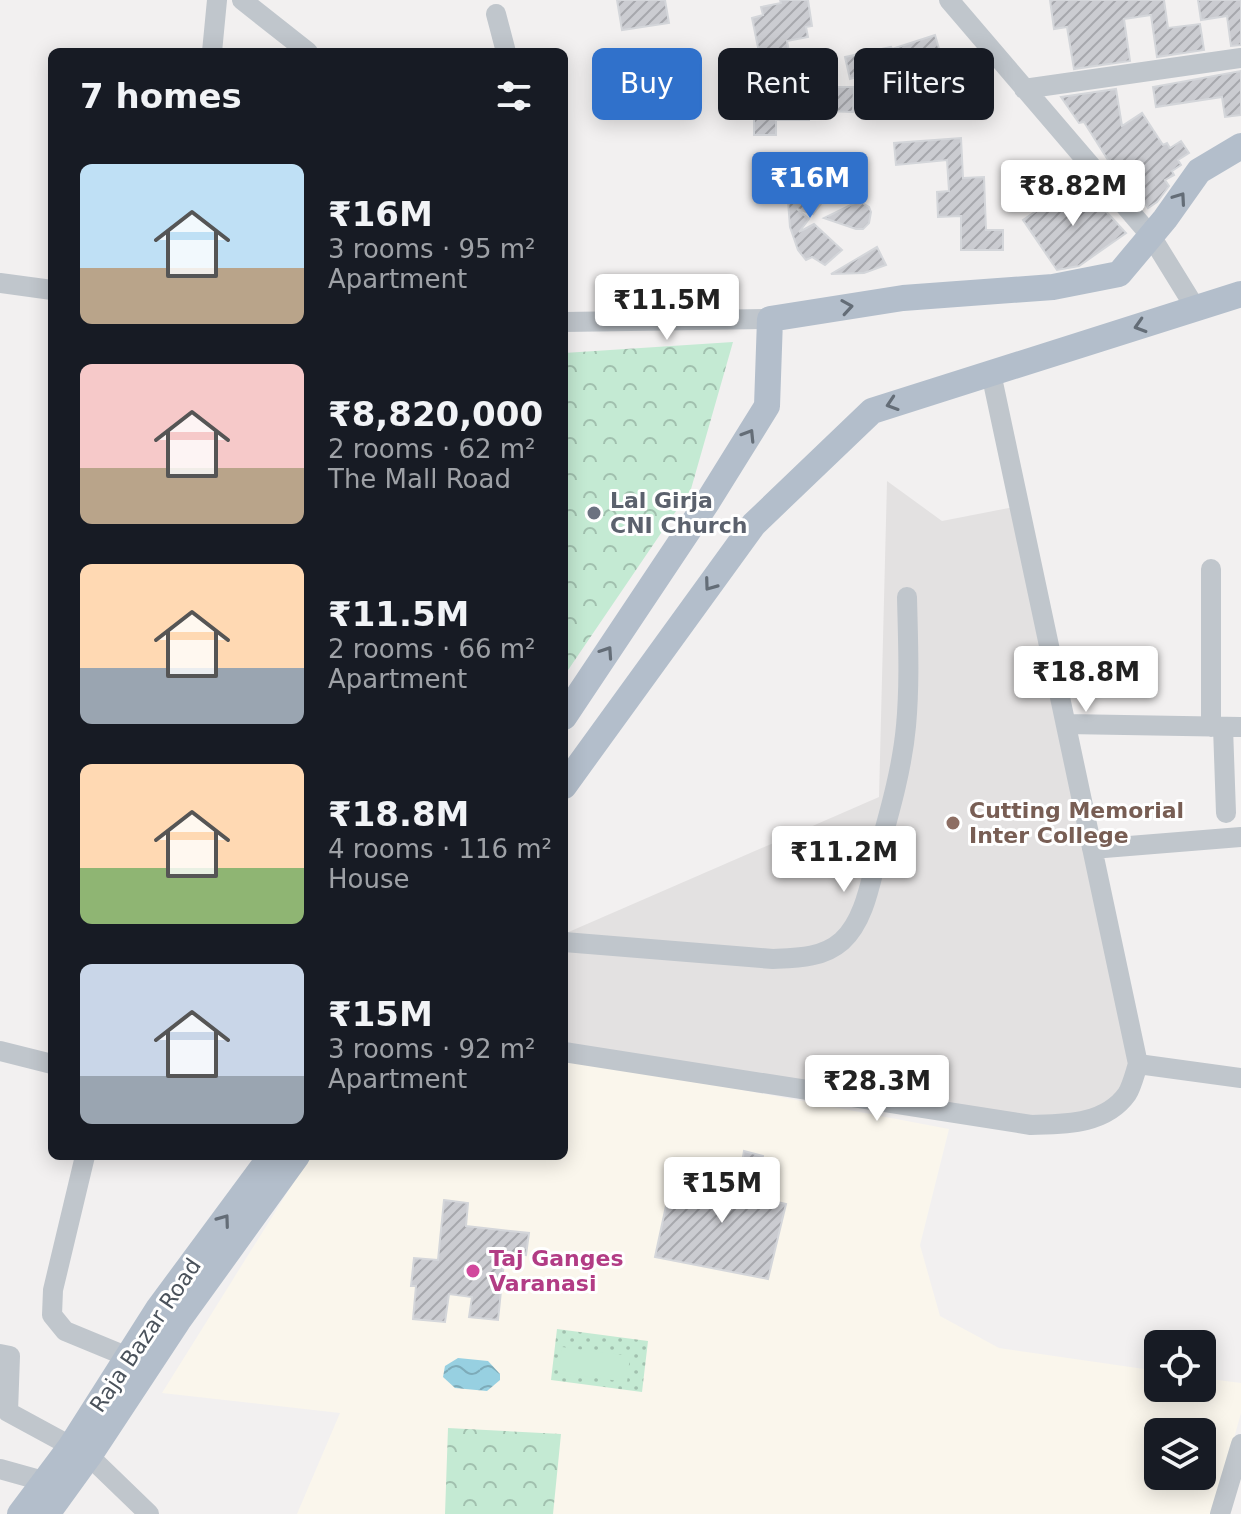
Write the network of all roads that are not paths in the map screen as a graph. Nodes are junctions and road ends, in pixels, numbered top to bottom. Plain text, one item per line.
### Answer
1 (217, 0) edge
2 (242, 0) edge
3 (949, 0) edge
4 (496, 14) dead end
5 (212, 48) edge
6 (303, 48) edge
7 (505, 48) edge
8 (1241, 58) edge
9 (1024, 89) junction
10 (1237, 147) edge
11 (1151, 236) junction
12 (0, 283) edge
13 (48, 289) edge
14 (1241, 294) edge
15 (1196, 309) junction
16 (770, 319) junction
17 (568, 322) edge
18 (991, 373) junction
19 (1211, 569) dead end
20 (907, 597) dead end
21 (568, 711) edge
22 (1066, 724) junction
23 (1225, 727) edge
24 (568, 780) edge
25 (1226, 813) dead end
26 (1241, 837) edge
27 (1092, 849) junction
28 (568, 942) edge
29 (0, 1051) edge
30 (568, 1053) edge
31 (48, 1063) edge
32 (1138, 1064) junction
33 (1241, 1078) edge
34 (84, 1160) edge
35 (268, 1160) edge
36 (294, 1160) edge
37 (0, 1354) edge
38 (128, 1357) junction
39 (1241, 1444) edge
40 (80, 1451) junction
41 (0, 1469) edge
42 (43, 1481) junction
43 (1225, 1512) edge
44 (20, 1514) edge
45 (47, 1514) edge
46 (149, 1514) edge

1 - 5 street
2 - 6 street
3 - 9 street
4 - 7 street
8 - 9 street
9 - 11 street
11 -> 10 main road
11 - 15 street
16 -> 11 main road
12 - 13 street
14 - 15 main road
15 -> 18 main road
16 - 17 street
21 -> 16 main road
18 - 22 street
18 -> 24 main road
19 - 23 street
20 - 28 street
22 - 23 street
22 - 27 street
23 - 25 street
26 - 27 street
27 - 32 street
29 - 31 street
30 - 32 street
32 - 33 street
34 - 38 street
38 -> 35 main road, Raja Bazar Road
36 - 40 main road, Raja Bazar Road
37 - 40 street
38 - 40 main road, Raja Bazar Road
39 - 43 street
40 - 42 main road, Raja Bazar Road
40 - 45 main road, Raja Bazar Road
40 - 46 street
41 - 42 street
42 - 44 main road, Raja Bazar Road

